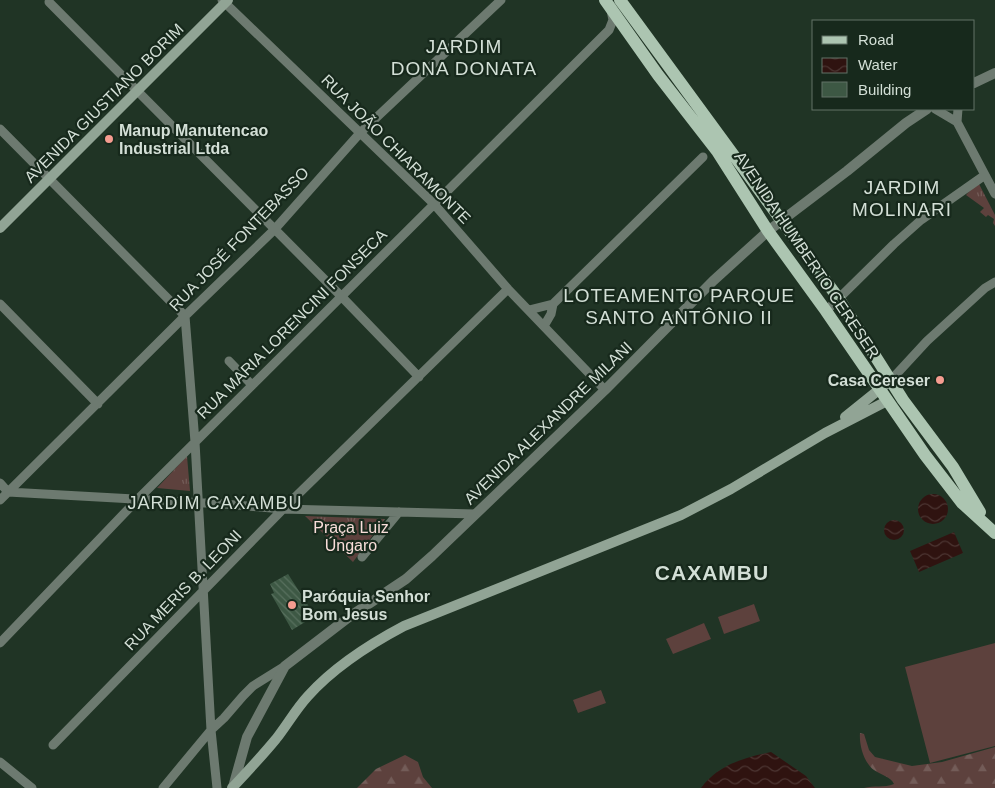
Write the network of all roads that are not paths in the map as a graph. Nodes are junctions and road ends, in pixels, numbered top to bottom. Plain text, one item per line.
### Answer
1 (501, 0) edge
2 (225, 1) edge
3 (49, 2) dead end
4 (612, 3) edge
5 (608, 30) junction
6 (626, 30) junction
7 (995, 73) edge
8 (975, 83) edge
9 (137, 92) junction
10 (926, 110) edge
11 (937, 110) edge
12 (958, 110) edge
13 (957, 122) junction
14 (0, 129) edge
15 (360, 133) junction
16 (703, 157) dead end
17 (49, 178) junction
18 (989, 178) edge
19 (995, 194) edge
20 (434, 204) junction
21 (780, 220) junction
22 (0, 228) edge
23 (274, 230) junction
24 (768, 231) junction
25 (995, 282) edge
26 (508, 290) junction
27 (341, 296) junction
28 (839, 299) junction
29 (0, 304) edge
30 (554, 304) junction
31 (529, 310) junction
32 (826, 311) junction
33 (185, 316) junction
34 (544, 326) junction
35 (229, 361) dead end
36 (419, 377) junction
37 (891, 380) junction
38 (252, 385) junction
39 (605, 390) junction
40 (879, 390) junction
41 (887, 401) junction
42 (98, 404) junction
43 (825, 433) junction
44 (195, 442) junction
45 (0, 483) edge
46 (8, 492) junction
47 (0, 500) edge
48 (137, 500) junction
49 (197, 502) junction
50 (283, 509) junction
51 (399, 512) junction
52 (475, 514) junction
53 (986, 523) junction
54 (995, 533) edge
55 (362, 556) dead end
56 (202, 592) junction
57 (0, 643) edge
58 (285, 666) junction
59 (211, 730) junction
60 (53, 745) dead end
61 (0, 762) edge
62 (32, 788) edge
63 (163, 788) edge
64 (217, 788) edge
65 (233, 788) edge

1 - 15 street, RUA JOSÉ FONTEBASSO
2 - 9 main road, AVENIDA GIUSTIANO BORIM
2 - 15 street, RUA JOÃO CHIARAMONTE
3 - 9 street
4 - 5 street
4 - 6 main road, AVENIDA HUMBERTO CERESER
4 - 21 main road, AVENIDA HUMBERTO CERESER
5 - 6 street
5 - 20 street, RUA MARIA LORENCINI FONSECA
6 - 24 main road, AVENIDA HUMBERTO CERESER
7 - 8 street
9 - 17 main road, AVENIDA GIUSTIANO BORIM
9 - 23 street
10 - 21 street, AVENIDA ALEXANDRE MILANI
11 - 13 street
12 - 13 street
13 - 18 street
14 - 17 street
15 - 20 street, RUA JOÃO CHIARAMONTE
15 - 23 street, RUA JOSÉ FONTEBASSO
16 - 30 street
17 - 22 main road, AVENIDA GIUSTIANO BORIM
17 - 33 street
18 - 19 street
18 - 28 street
20 - 26 street, RUA JOÃO CHIARAMONTE
20 - 27 street, RUA MARIA LORENCINI FONSECA
21 - 24 street, AVENIDA ALEXANDRE MILANI
21 - 28 main road, AVENIDA HUMBERTO CERESER
23 - 27 street
23 - 33 street, RUA JOSÉ FONTEBASSO
24 - 32 main road, AVENIDA HUMBERTO CERESER
24 - 39 street, AVENIDA ALEXANDRE MILANI
25 - 37 street
26 - 31 street, RUA JOÃO CHIARAMONTE
26 - 36 street, RUA MERIS B. LEONI
27 - 36 street
27 - 38 street, RUA MARIA LORENCINI FONSECA
28 - 32 street
28 - 37 main road, AVENIDA HUMBERTO CERESER
29 - 42 street
30 - 31 street
30 - 34 street
31 - 34 street, RUA JOÃO CHIARAMONTE
32 - 40 main road, AVENIDA HUMBERTO CERESER
33 - 42 street, RUA JOSÉ FONTEBASSO
33 - 44 street
34 - 39 street, RUA JOÃO CHIARAMONTE
35 - 38 street
36 - 50 street, RUA MERIS B. LEONI
37 - 40 main road
37 - 53 main road, AVENIDA HUMBERTO CERESER
38 - 44 street, RUA MARIA LORENCINI FONSECA
39 - 52 street, AVENIDA ALEXANDRE MILANI
40 - 41 main road, AVENIDA HUMBERTO CERESER
40 - 43 main road
41 - 43 main road
41 - 53 main road, AVENIDA HUMBERTO CERESER
42 - 46 street, RUA JOSÉ FONTEBASSO
43 - 65 main road
44 - 48 street, RUA MARIA LORENCINI FONSECA
44 - 49 street
45 - 46 street
46 - 47 street, RUA JOSÉ FONTEBASSO
46 - 48 street
48 - 49 street
48 - 57 street, RUA MARIA LORENCINI FONSECA
49 - 50 street
49 - 56 street
50 - 51 street
50 - 56 street, RUA MERIS B. LEONI
51 - 52 street
51 - 55 street
52 - 58 street, AVENIDA ALEXANDRE MILANI
53 - 54 main road, AVENIDA HUMBERTO CERESER
56 - 59 street
56 - 60 street, RUA MERIS B. LEONI
58 - 59 street
58 - 65 street, AVENIDA ALEXANDRE MILANI
59 - 63 street
59 - 64 street
61 - 62 street

